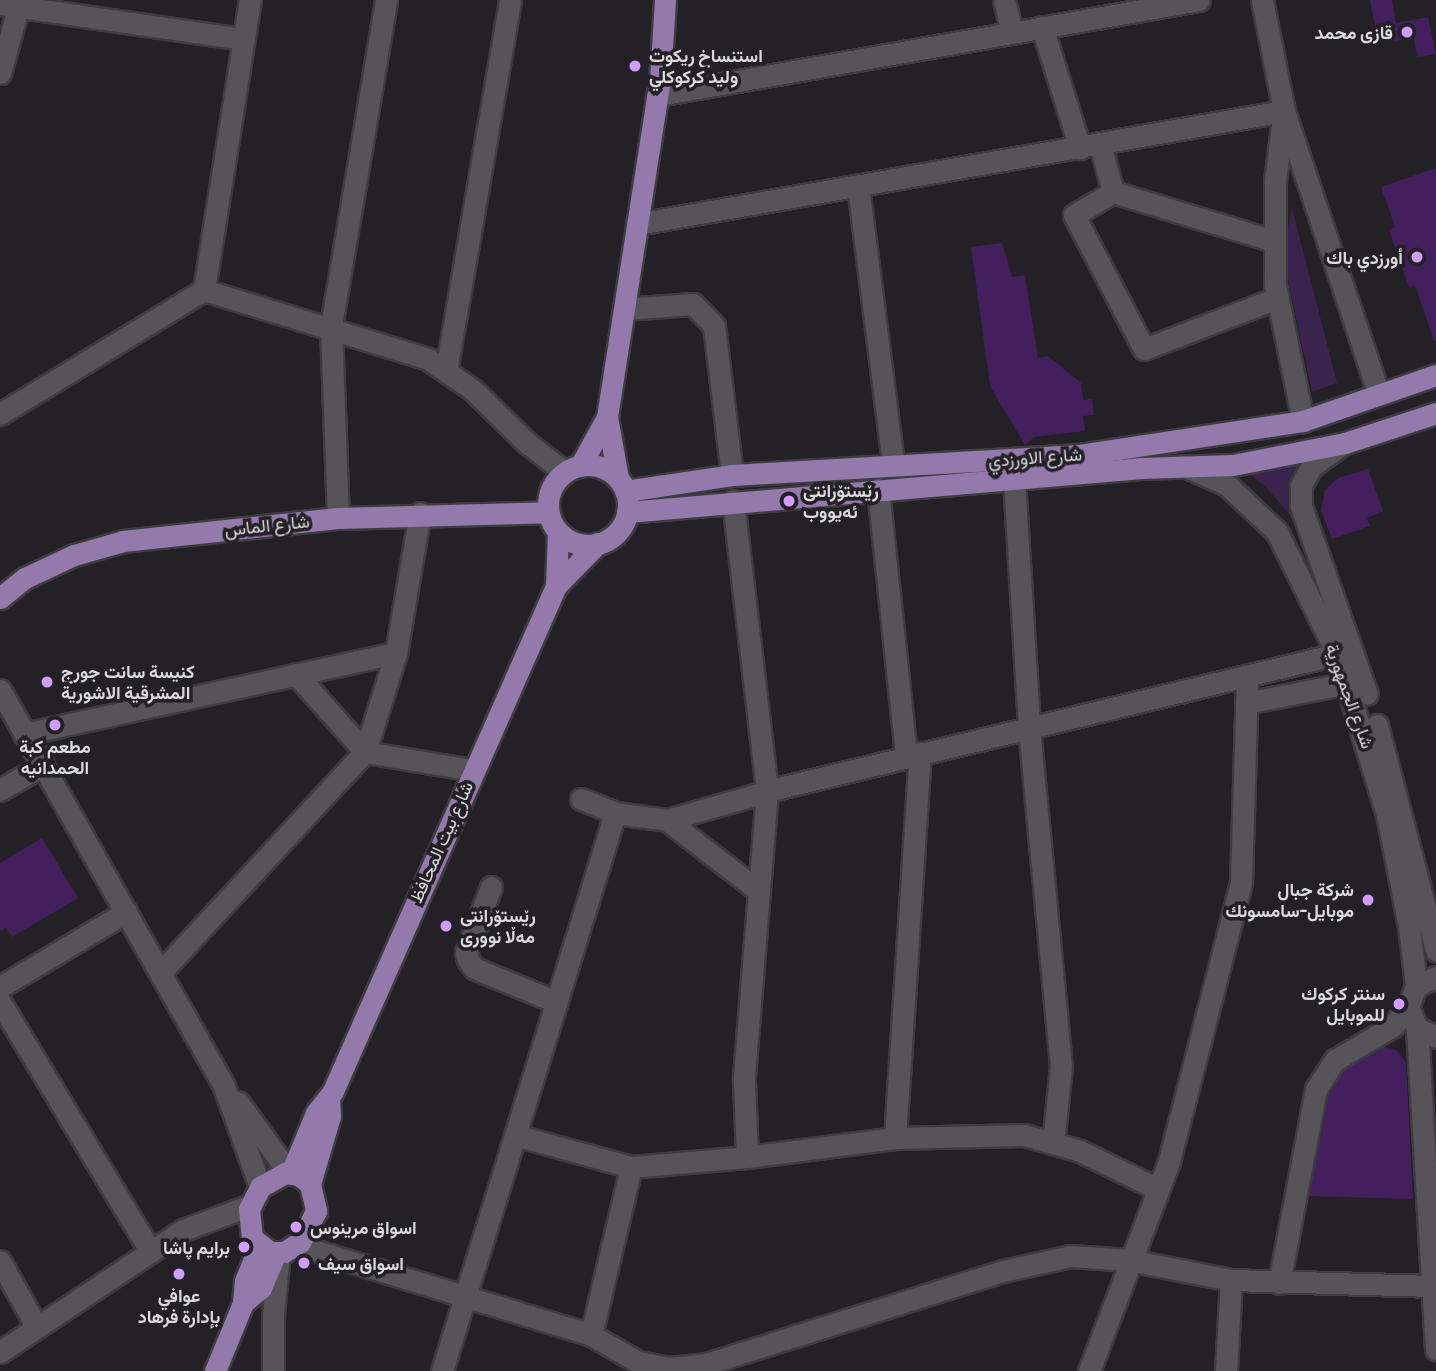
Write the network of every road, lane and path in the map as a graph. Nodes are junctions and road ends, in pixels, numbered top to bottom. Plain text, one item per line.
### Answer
1 (250, 0) edge
2 (386, 0) edge
3 (510, 0) edge
4 (665, 0) edge
5 (1004, 0) edge
6 (1199, 0) edge
7 (1262, 0) edge
8 (9, 6) edge
9 (1042, 27) junction
10 (1012, 33) junction
11 (244, 39) junction
12 (0, 74) edge
13 (658, 95) junction
14 (1284, 111) junction
15 (1090, 146) junction
16 (858, 186) junction
17 (1113, 192) junction
18 (638, 224) junction
19 (1273, 242) junction
20 (204, 290) junction
21 (1277, 298) junction
22 (624, 309) junction
23 (331, 326) junction
24 (446, 371) junction
25 (1436, 375) edge
26 (1409, 385) junction
27 (1379, 395) junction
28 (0, 414) edge
29 (1429, 415) edge
30 (607, 417) junction
31 (1303, 421) junction
32 (1345, 443) junction
33 (893, 465) junction
34 (1182, 465) junction
35 (572, 469) junction
36 (732, 475) junction
37 (1014, 480) junction
38 (878, 489) junction
39 (623, 494) junction
40 (733, 502) junction
41 (548, 512) junction
42 (420, 513) junction
43 (338, 519) junction
44 (558, 532) junction
45 (598, 544) junction
46 (556, 586) junction
47 (0, 598) edge
48 (396, 653) junction
49 (1336, 654) junction
50 (296, 674) junction
51 (1247, 675) junction
52 (1348, 683) junction
53 (0, 690) edge
54 (1246, 703) junction
55 (1028, 728) junction
56 (24, 734) junction
57 (365, 752) junction
58 (913, 755) junction
59 (43, 765) junction
60 (473, 770) junction
61 (0, 790) edge
62 (767, 791) junction
63 (581, 799) dead end
64 (615, 813) junction
65 (667, 820) junction
66 (491, 887) dead end
67 (759, 891) junction
68 (126, 912) junction
69 (1436, 950) edge
70 (160, 973) junction
71 (1436, 977) edge
72 (1416, 986) junction
73 (0, 988) edge
74 (0, 1002) edge
75 (556, 1002) junction
76 (1408, 1007) junction
77 (1426, 1032) edge
78 (223, 1084) junction
79 (515, 1135) junction
80 (895, 1138) junction
81 (1053, 1143) junction
82 (747, 1157) junction
83 (631, 1167) junction
84 (297, 1177) junction
85 (1158, 1189) junction
86 (256, 1196) junction
87 (278, 1250) junction
88 (150, 1252) junction
89 (1129, 1260) junction
90 (0, 1261) edge
91 (1231, 1280) junction
92 (1279, 1283) junction
93 (1431, 1286) junction
94 (464, 1299) junction
95 (36, 1326) junction
96 (591, 1335) junction
97 (1436, 1336) edge
98 (0, 1352) edge
99 (619, 1362) edge
100 (215, 1371) edge
101 (273, 1371) edge
102 (443, 1371) edge
103 (1089, 1371) edge
104 (1226, 1371) edge

1 - 11 street
2 - 23 street
3 - 24 street
4 - 13 main road
5 - 10 street
6 - 9 street
7 - 14 street
8 - 11 street
8 - 12 street
9 - 10 street
9 - 15 street
10 - 13 street
11 - 20 street
13 - 18 main road
14 - 15 street
14 - 19 street
14 - 27 street
15 - 16 street
15 - 17 street
16 - 18 street
16 - 33 street
17 - 19 street
17 - 21 street
18 - 22 main road
19 - 21 street
20 - 23 street
20 - 28 street
21 - 31 street
22 - 30 main road
22 - 36 street
23 - 24 street
23 - 43 street
24 - 35 street
25 - 26 main road, شارع الاورزدي
26 - 27 main road, شارع الاورزدي
26 - 29 main road
27 - 31 main road, شارع الاورزدي
29 - 32 main road, شارع الاورزدي
30 - 35 main road
30 - 39 main road
31 - 33 main road, شارع الاورزدي
32 - 34 main road, شارع الاورزدي
32 - 69 street, شارع الجمهورية
33 - 36 main road, شارع الاورزدي
34 - 37 main road, شارع الاورزدي
34 - 49 street, شارع الجمهورية
35 - 39 main road
35 - 41 main road
36 - 39 main road, شارع الاورزدي
37 - 38 main road, شارع الاورزدي
37 - 55 street
38 - 40 main road, شارع الاورزدي
38 - 58 street
39 - 40 main road, شارع الاورزدي
39 - 45 main road
40 - 62 street
41 - 42 main road, شارع الماس
41 - 44 main road
42 - 43 main road, شارع الماس
42 - 48 street
43 - 47 main road, شارع الماس
44 - 45 main road
44 - 46 main road, شارع بيت المحافظ
45 - 46 main road, شارع بيت المحافظ
46 - 60 main road, شارع بيت المحافظ
48 - 50 street
48 - 57 street
49 - 51 street
49 - 52 street, شارع الجمهورية
50 - 56 street
50 - 57 street
51 - 54 street
51 - 55 street
52 - 54 street
52 - 72 street, شارع الجمهورية
53 - 56 street
54 - 85 street
55 - 58 street
55 - 81 street
56 - 59 street
57 - 60 street
57 - 70 street
58 - 62 street
58 - 80 street
59 - 61 street
59 - 68 street
60 - 84 main road, شارع بيت المحافظ
62 - 65 street
62 - 67 street
63 - 64 street
64 - 65 street
64 - 75 street
65 - 67 street
66 - 75 street
67 - 82 street
68 - 70 street
68 - 73 street
70 - 78 street
71 - 72 street
72 - 76 street
74 - 88 street
75 - 79 street
76 - 77 street
76 - 92 street
77 - 93 street
78 - 84 street
78 - 86 street
79 - 83 street
79 - 94 street
80 - 81 street
80 - 82 street
81 - 85 street
82 - 83 street
83 - 96 street
84 - 86 main road
84 - 87 main road, شارع بيت المحافظ
85 - 89 street
86 - 87 main road
86 - 88 street
87 - 94 street
87 - 100 main road, شارع بيت المحافظ
87 - 101 street
88 - 95 street
89 - 91 street
89 - 99 street
89 - 103 street
90 - 95 street
91 - 92 street
91 - 104 street
92 - 93 street
93 - 97 street
94 - 96 street
94 - 102 street
95 - 98 street
96 - 99 street

